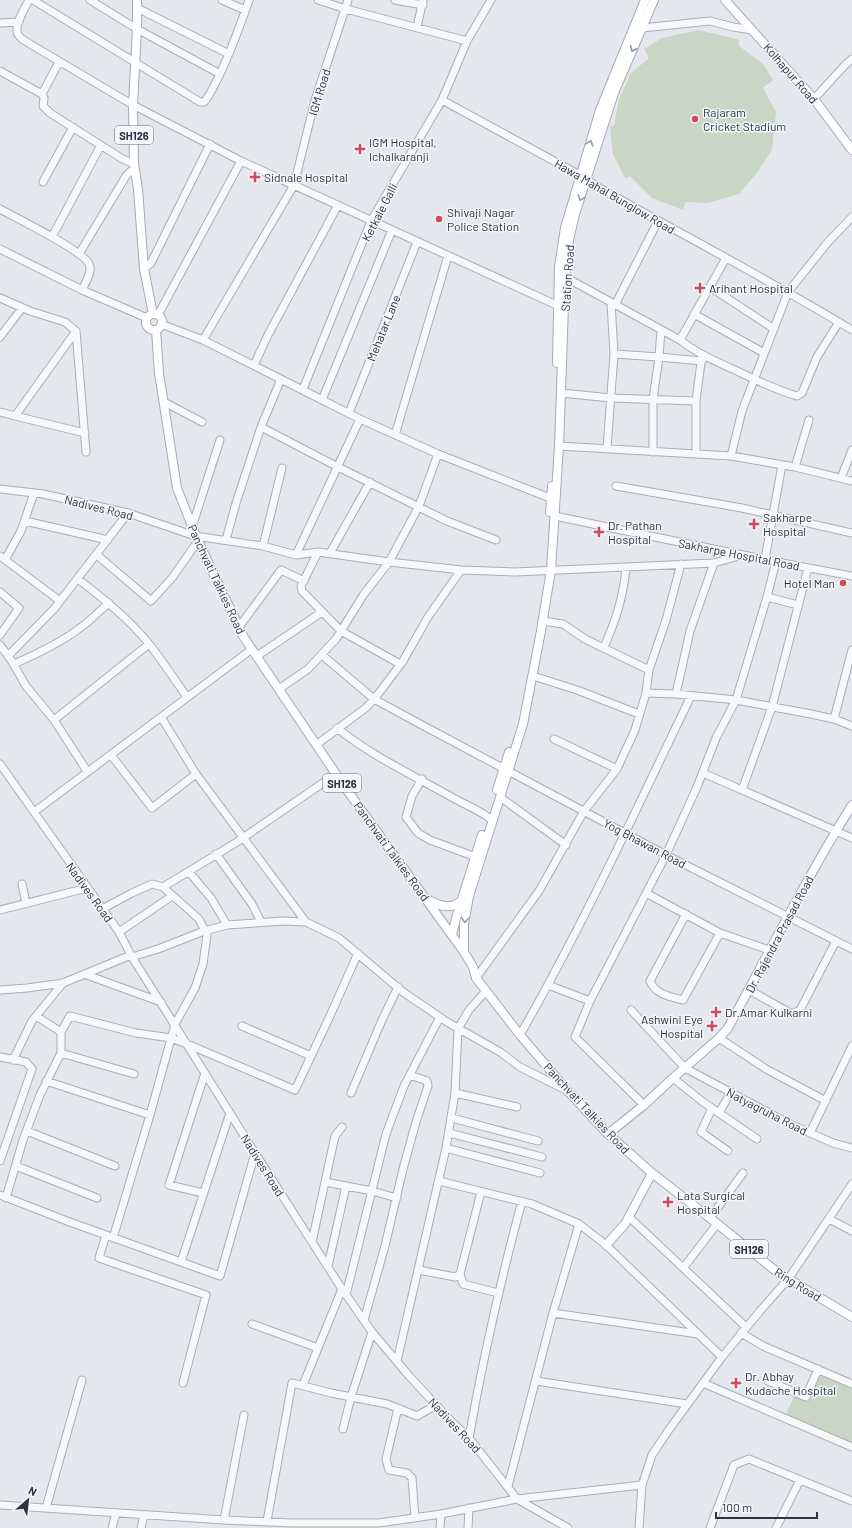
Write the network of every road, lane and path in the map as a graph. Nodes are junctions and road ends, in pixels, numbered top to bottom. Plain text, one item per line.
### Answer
1 (29, 0) edge
2 (33, 0) edge
3 (90, 0) edge
4 (222, 0) edge
5 (249, 0) edge
6 (318, 0) edge
7 (348, 0) edge
8 (395, 0) edge
9 (491, 0) edge
10 (645, 0) edge
11 (654, 0) edge
12 (725, 0) edge
13 (423, 3) edge
14 (137, 4) edge
15 (245, 10) junction
16 (346, 10) junction
17 (19, 22) junction
18 (0, 23) edge
19 (417, 27) junction
20 (642, 28) junction
21 (137, 29) junction
22 (752, 30) junction
23 (467, 41) junction
24 (230, 54) junction
25 (852, 60) edge
26 (59, 62) junction
27 (135, 62) junction
28 (0, 71) edge
29 (220, 74) junction
30 (42, 94) junction
31 (814, 98) junction
32 (442, 100) junction
33 (133, 105) junction
34 (73, 127) junction
35 (210, 144) junction
36 (100, 145) junction
37 (852, 150) edge
38 (241, 161) junction
39 (134, 167) junction
40 (584, 177) junction
41 (43, 182) dead end
42 (294, 185) junction
43 (338, 205) junction
44 (0, 209) edge
45 (852, 217) edge
46 (372, 221) junction
47 (658, 221) junction
48 (392, 230) junction
49 (52, 237) junction
50 (417, 242) junction
51 (0, 249) edge
52 (80, 254) junction
53 (448, 256) junction
54 (726, 258) junction
55 (144, 269) junction
56 (565, 277) junction
57 (710, 287) junction
58 (82, 290) junction
59 (788, 292) junction
60 (0, 298) edge
61 (613, 304) junction
62 (22, 308) junction
63 (561, 308) junction
64 (694, 314) junction
65 (153, 316) junction
66 (840, 322) junction
67 (159, 327) junction
68 (774, 329) junction
69 (661, 330) junction
70 (852, 330) edge
71 (76, 331) junction
72 (0, 337) edge
73 (203, 340) junction
74 (680, 340) junction
75 (764, 353) junction
76 (614, 354) junction
77 (659, 356) junction
78 (702, 358) junction
79 (254, 365) junction
80 (281, 379) junction
81 (754, 379) junction
82 (303, 389) junction
83 (561, 393) junction
84 (611, 398) junction
85 (653, 399) junction
86 (322, 400) junction
87 (696, 401) junction
88 (164, 402) junction
89 (0, 412) edge
90 (349, 413) junction
91 (15, 416) junction
92 (360, 419) junction
93 (809, 420) dead end
94 (202, 422) dead end
95 (261, 427) junction
96 (85, 433) junction
97 (395, 435) junction
98 (220, 440) dead end
99 (559, 446) junction
100 (607, 448) junction
101 (86, 452) dead end
102 (653, 452) junction
103 (696, 453) junction
104 (851, 453) edge
105 (438, 454) junction
106 (731, 456) junction
107 (782, 465) junction
108 (338, 467) junction
109 (795, 467) junction
110 (282, 468) dead end
111 (842, 478) junction
112 (852, 481) edge
113 (370, 482) junction
114 (616, 486) dead end
115 (0, 489) edge
116 (34, 493) junction
117 (553, 497) junction
118 (419, 506) junction
119 (128, 513) junction
120 (774, 514) junction
121 (555, 516) junction
122 (25, 521) junction
123 (192, 527) junction
124 (852, 533) edge
125 (196, 538) junction
126 (108, 540) junction
127 (226, 540) junction
128 (496, 540) dead end
129 (263, 546) junction
130 (318, 552) junction
131 (330, 553) junction
132 (97, 555) junction
133 (296, 555) junction
134 (739, 556) junction
135 (3, 558) edge
136 (766, 559) junction
137 (776, 561) junction
138 (389, 562) junction
139 (714, 563) junction
140 (681, 564) junction
141 (626, 568) junction
142 (808, 568) junction
143 (461, 570) junction
144 (549, 570) junction
145 (852, 576) edge
146 (78, 579) junction
147 (304, 581) junction
148 (0, 592) edge
149 (767, 598) junction
150 (60, 601) junction
151 (109, 603) junction
152 (798, 605) junction
153 (322, 612) junction
154 (543, 621) junction
155 (239, 627) junction
156 (341, 631) junction
157 (0, 635) edge
158 (149, 644) junction
159 (0, 645) edge
160 (604, 648) junction
161 (852, 650) edge
162 (255, 653) junction
163 (322, 655) junction
164 (8, 656) junction
165 (14, 664) junction
166 (400, 664) junction
167 (650, 670) junction
168 (533, 676) junction
169 (279, 689) junction
170 (646, 693) junction
171 (676, 694) junction
172 (691, 696) junction
173 (188, 697) junction
174 (374, 699) junction
175 (736, 700) junction
176 (772, 707) junction
177 (639, 714) junction
178 (161, 717) junction
179 (834, 719) junction
180 (54, 720) junction
181 (852, 726) edge
182 (337, 728) junction
183 (554, 739) dead end
184 (316, 745) junction
185 (111, 755) junction
186 (0, 764) edge
187 (617, 768) junction
188 (506, 770) junction
189 (87, 771) junction
190 (703, 773) junction
191 (196, 774) junction
192 (336, 774) junction
193 (422, 779) junction
194 (742, 790) junction
195 (500, 797) junction
196 (852, 805) edge
197 (584, 811) junction
198 (34, 812) junction
199 (490, 819) junction
200 (837, 830) junction
201 (626, 833) junction
202 (244, 836) junction
203 (852, 838) edge
204 (566, 845) junction
205 (216, 854) junction
206 (666, 855) junction
207 (478, 858) junction
208 (189, 872) junction
209 (22, 884) dead end
210 (163, 887) junction
211 (87, 888) junction
212 (646, 893) junction
213 (172, 896) junction
214 (425, 897) junction
215 (461, 902) junction
216 (26, 904) junction
217 (102, 909) junction
218 (0, 910) edge
219 (686, 914) junction
220 (787, 917) junction
221 (261, 922) junction
222 (306, 922) junction
223 (227, 925) junction
224 (204, 931) junction
225 (119, 932) junction
226 (720, 933) junction
227 (452, 935) junction
228 (836, 941) junction
229 (852, 949) edge
230 (768, 950) junction
231 (464, 952) junction
232 (358, 953) junction
233 (132, 956) junction
234 (84, 974) junction
235 (476, 978) junction
236 (63, 983) junction
237 (548, 985) junction
238 (398, 987) junction
239 (0, 990) edge
240 (749, 990) junction
241 (486, 991) junction
242 (590, 1001) junction
243 (160, 1002) junction
244 (631, 1010) dead end
245 (36, 1016) junction
246 (440, 1017) junction
247 (175, 1024) junction
248 (242, 1026) dead end
249 (458, 1029) junction
250 (61, 1032) junction
251 (520, 1035) junction
252 (171, 1038) junction
253 (719, 1038) junction
254 (187, 1044) junction
255 (852, 1046) edge
256 (61, 1053) junction
257 (311, 1056) junction
258 (0, 1057) edge
259 (13, 1060) junction
260 (685, 1068) junction
261 (206, 1073) junction
262 (134, 1074) dead end
263 (410, 1075) junction
264 (673, 1078) junction
265 (46, 1081) junction
266 (566, 1090) junction
267 (731, 1092) junction
268 (351, 1093) dead end
269 (455, 1093) junction
270 (826, 1101) junction
271 (644, 1105) junction
272 (517, 1107) dead end
273 (712, 1108) junction
274 (719, 1112) junction
275 (230, 1113) junction
276 (150, 1115) junction
277 (452, 1118) junction
278 (342, 1127) dead end
279 (27, 1131) junction
280 (448, 1133) junction
281 (810, 1133) junction
282 (608, 1134) junction
283 (757, 1139) dead end
284 (538, 1141) dead end
285 (446, 1148) junction
286 (852, 1148) edge
287 (728, 1151) dead end
288 (255, 1153) junction
289 (542, 1157) dead end
290 (0, 1161) edge
291 (16, 1166) junction
292 (115, 1166) dead end
293 (540, 1173) dead end
294 (652, 1173) junction
295 (743, 1173) dead end
296 (439, 1181) junction
297 (325, 1182) junction
298 (852, 1184) edge
299 (346, 1186) junction
300 (372, 1191) junction
301 (481, 1192) junction
302 (203, 1193) junction
303 (3, 1196) edge
304 (97, 1198) dead end
305 (397, 1198) junction
306 (522, 1201) junction
307 (629, 1217) junction
308 (710, 1218) junction
309 (828, 1219) junction
310 (579, 1224) junction
311 (717, 1224) junction
312 (852, 1231) edge
313 (110, 1237) junction
314 (312, 1242) junction
315 (606, 1245) junction
316 (181, 1262) junction
317 (328, 1266) junction
318 (684, 1267) junction
319 (419, 1270) junction
320 (460, 1274) junction
321 (788, 1278) junction
322 (344, 1292) junction
323 (498, 1293) junction
324 (553, 1313) junction
325 (852, 1317) edge
326 (364, 1320) junction
327 (252, 1324) dead end
328 (746, 1327) junction
329 (372, 1332) junction
330 (741, 1333) junction
331 (698, 1334) junction
332 (318, 1348) junction
333 (722, 1357) junction
334 (397, 1361) junction
335 (818, 1369) junction
336 (82, 1380) dead end
337 (536, 1381) junction
338 (768, 1381) dead end
339 (183, 1383) dead end
340 (703, 1383) junction
341 (852, 1384) edge
342 (303, 1385) junction
343 (351, 1397) junction
344 (687, 1404) junction
345 (436, 1405) junction
346 (398, 1408) junction
347 (244, 1415) dead end
348 (343, 1429) dead end
349 (469, 1438) junction
350 (852, 1447) edge
351 (800, 1480) junction
352 (642, 1485) junction
353 (508, 1486) junction
354 (517, 1499) junction
355 (852, 1501) edge
356 (0, 1505) edge
357 (46, 1508) junction
358 (468, 1508) junction
359 (116, 1513) junction
360 (440, 1514) junction
361 (144, 1515) junction
362 (415, 1518) junction
363 (224, 1520) junction
364 (267, 1521) junction
365 (291, 1525) edge
366 (359, 1526) edge
367 (112, 1528) edge
368 (141, 1528) edge
369 (440, 1528) edge
370 (468, 1528) edge
371 (568, 1528) edge
372 (639, 1528) edge
373 (710, 1528) edge
374 (776, 1528) edge

1 - 17 street
2 - 27 street
3 - 21 street
4 - 15 street
5 - 15 street
6 - 16 street
7 - 16 street, IGM Road
8 - 13 street
9 - 23 street, Ketkale Galli
40 -> 10 main road, Station Road
11 - 20 main road, Station Road
12 - 22 main road, Kolhapur Road
13 - 19 street
14 - 21 main road, SH126
14 - 24 street
15 - 24 street
16 - 19 street
16 - 42 street, IGM Road
17 - 18 street
17 - 26 street
19 - 23 street
20 - 22 street
20 -> 40 main road, Station Road
21 - 27 main road, SH126
21 - 29 street
22 - 31 main road, Kolhapur Road
23 - 32 street, Ketkale Galli
24 - 29 street
25 - 31 street
26 - 30 street
26 - 33 street
27 - 29 street
27 - 33 main road, SH126
28 - 30 street
30 - 34 street
31 - 37 main road, Kolhapur Road
32 - 40 street, Hawa Mahal Bunglow Road
32 - 46 street, Ketkale Galli
33 - 35 street
33 - 39 main road, SH126
34 - 36 street
34 - 41 street
35 - 38 street
35 - 55 street
36 - 39 street
36 - 49 street
38 - 42 street
38 - 65 street
39 - 52 street
39 - 55 main road, SH126
40 - 47 street, Hawa Mahal Bunglow Road
40 -> 56 main road, Station Road
40 - 63 main road, Station Road
42 - 43 street
42 - 73 street, IGM Road
43 - 46 street
43 - 79 street
44 - 49 street
45 - 59 street
46 - 48 street
46 - 82 street, Ketkale Galli
47 - 54 street, Hawa Mahal Bunglow Road
47 - 61 street
48 - 50 street
48 - 86 street
49 - 52 street
50 - 53 street
50 - 90 street, Mehatar Lane
51 - 58 street
52 - 58 street
53 - 63 street
53 - 97 street
54 - 57 street
54 - 59 street, Hawa Mahal Bunglow Road
55 - 65 main road, Panchvati Talkies Road
56 - 61 street
56 - 63 main road, Station Road
57 - 64 street
57 - 68 street
58 - 65 street
59 - 66 street
59 - 68 street
60 - 62 street
61 - 69 street
61 - 76 street
62 - 71 street
62 - 72 street
63 - 83 main road, Station Road
63 - 117 main road, Station Road
64 - 74 street
64 - 75 street
65 - 67 main road, Panchvati Talkies Road
65 - 67 main road
66 - 70 street
66 - 81 street
67 - 73 street
67 - 88 main road, Panchvati Talkies Road / SH126
68 - 75 street
69 - 74 street
69 - 77 street
71 - 91 street
71 - 96 street
73 - 79 street
74 - 78 street
75 - 81 street
76 - 77 street
76 - 84 street
77 - 78 street
77 - 85 street
78 - 81 street
78 - 87 street
79 - 80 street
80 - 82 street
80 - 95 street
81 - 106 street
82 - 86 street
83 - 84 street
83 - 99 main road, Station Road
84 - 85 street
84 - 100 street
85 - 87 street
85 - 102 street
86 - 90 street
87 - 103 street
88 - 94 street
88 - 123 main road, Panchvati Talkies Road / SH126
89 - 91 street
90 - 92 street
91 - 96 street
92 - 97 street
92 - 108 street
93 - 109 street
95 - 108 street
95 - 127 street
96 - 101 street
97 - 105 street
98 - 123 street
99 - 100 street
99 - 117 main road, Station Road
100 - 102 street
102 - 103 street
103 - 106 street
104 - 111 street
105 - 117 street
105 - 118 street
106 - 107 street
107 - 109 street
107 - 120 street
108 - 113 street
108 - 133 street
109 - 111 street
110 - 129 street
111 - 112 street
113 - 118 street
113 - 131 street
114 - 120 street
115 - 116 street, Nadives Road
116 - 119 street, Nadives Road
116 - 122 street
117 - 121 main road, Station Road
117 - 144 main road, Station Road
118 - 128 street
118 - 138 street
119 - 125 street, Nadives Road
119 - 126 street
120 - 124 street
120 - 136 street
121 - 134 street, Sakharpe Hospital Road
121 - 144 main road, Station Road
122 - 126 street
122 - 135 street
123 - 125 main road, Panchvati Talkies Road / SH126
125 - 127 street, Nadives Road
125 - 132 street
125 - 155 main road, Panchvati Talkies Road / SH126
126 - 132 street
127 - 129 street, Nadives Road
129 - 133 street, Nadives Road
130 - 131 street
130 - 133 street
130 - 147 street
131 - 138 street
132 - 146 street
134 - 136 street, Sakharpe Hospital Road
134 - 139 street
135 - 150 street
136 - 137 street, Sakharpe Hospital Road
137 - 142 street, Sakharpe Hospital Road
137 - 149 street
138 - 143 street
138 - 156 street
139 - 140 street
139 - 171 street
140 - 141 street
140 - 167 street
141 - 144 street
141 - 160 street
142 - 145 street, Sakharpe Hospital Road
142 - 152 street
143 - 144 street
143 - 166 street
144 - 154 main road
144 - 188 main road
146 - 150 street
146 - 151 street
147 - 153 street
147 - 155 street
148 - 157 street
149 - 152 street
149 - 175 street
150 - 164 street
151 - 158 street
151 - 165 street
152 - 176 street
153 - 156 street
153 - 162 street
154 - 160 street
154 - 168 main road
155 - 162 main road, Panchvati Talkies Road / SH126
156 - 163 street
156 - 166 street
158 - 173 street
158 - 180 street
159 - 164 street
160 - 167 street
161 - 179 street
162 - 169 main road, Panchvati Talkies Road / SH126
162 - 173 street
163 - 169 street
163 - 174 street, Yog Bhawan Road
164 - 165 street
165 - 180 street
166 - 174 street
167 - 170 street
168 - 177 street
168 - 188 main road
169 - 184 main road, Panchvati Talkies Road / SH126
170 - 171 street
170 - 177 street
171 - 172 street
172 - 175 street
172 - 201 street
173 - 178 street
174 - 182 street
174 - 188 street, Yog Bhawan Road
175 - 176 street
175 - 190 street
176 - 179 street
176 - 194 street
177 - 187 street
178 - 185 street
178 - 191 street
179 - 181 street
180 - 189 street
182 - 184 street
182 - 193 street
183 - 187 street
184 - 192 main road, Panchvati Talkies Road / SH126
185 - 189 street
185 - 191 street
186 - 198 street, Nadives Road
187 - 197 street
188 - 195 main road
188 - 197 street, Yog Bhawan Road
188 - 199 main road
189 - 198 street
190 - 194 street
190 - 206 street
191 - 202 street
192 - 202 street
192 - 214 main road, Panchvati Talkies Road / SH126
193 - 199 street
193 - 207 street
194 - 200 street
195 - 199 main road
195 - 204 street
196 - 200 main road, Dr. Rajendra Prasad Road
197 - 201 street, Yog Bhawan Road
197 - 204 street
198 - 211 street, Nadives Road
199 - 207 main road
200 - 203 street
200 - 220 main road, Dr. Rajendra Prasad Road
201 - 206 street, Yog Bhawan Road
201 - 237 street
202 - 205 street
202 - 222 street
204 - 235 street
205 - 208 street
205 - 221 street
206 - 212 street
206 - 220 street, Yog Bhawan Road
207 - 215 main road
207 -> 231 main road
208 - 210 street
208 - 223 street
209 - 216 street
210 - 213 street
210 - 217 street
211 - 216 street
211 - 217 street, Nadives Road
212 - 219 street
212 - 242 street
213 - 224 street
213 - 225 street
214 - 215 main road
214 - 227 main road, Panchvati Talkies Road / SH126
215 - 227 main road
216 - 218 street
217 - 225 street, Nadives Road
219 - 226 street
219 - 226 street
220 - 228 street, Yog Bhawan Road
220 - 230 main road, Dr. Rajendra Prasad Road
221 - 222 street
221 - 223 street
222 - 232 street
223 - 224 street
224 - 233 street
224 - 247 street
225 - 233 street, Nadives Road
226 - 230 street
227 - 231 main road, Panchvati Talkies Road / SH126
228 - 229 street, Yog Bhawan Road
228 - 240 street
230 - 240 main road, Dr. Rajendra Prasad Road
231 - 235 main road, Panchvati Talkies Road / SH126
232 - 238 street
232 - 257 street
233 - 234 street
233 - 243 street, Nadives Road
234 - 236 street
234 - 243 street
235 - 241 main road, Panchvati Talkies Road / SH126
236 - 239 street
236 - 245 street
237 - 242 street
237 - 251 street
238 - 246 street
238 - 268 street
240 - 253 main road, Dr. Rajendra Prasad Road
241 - 249 street
241 - 251 main road, Panchvati Talkies Road / SH126
242 - 271 street
243 - 247 street, Nadives Road
244 - 260 street, Natyagruha Road
245 - 250 street
245 - 259 street
246 - 249 street
246 - 263 street
247 - 252 street
247 - 254 street, Nadives Road
248 - 257 street
249 - 266 street
249 - 269 street
250 - 252 street
250 - 256 street
251 - 266 main road, Panchvati Talkies Road / SH126
252 - 254 street
252 - 276 street
253 - 260 main road, Dr. Rajendra Prasad Road
253 - 270 street
254 - 257 street
254 - 261 street, Nadives Road
255 - 270 street
256 - 262 street
256 - 265 street
258 - 259 street
259 - 290 street
260 - 264 main road, Dr. Rajendra Prasad Road
260 - 267 street, Natyagruha Road
261 - 275 street, Nadives Road
261 - 302 street
263 - 300 street
263 - 305 street
264 - 271 main road, Dr. Rajendra Prasad Road
264 - 273 street
265 - 276 street
265 - 279 street
266 - 282 main road, Panchvati Talkies Road / SH126
267 - 274 street
267 - 281 street, Natyagruha Road
269 - 272 street
269 - 277 street
270 - 281 street
271 - 282 main road, Dr. Rajendra Prasad Road
273 - 274 street
273 - 287 street
274 - 283 street
275 - 288 street, Nadives Road
275 - 302 street
276 - 313 street
277 - 280 street
277 - 284 street
278 - 297 street
279 - 291 street
279 - 292 street
280 - 285 street
280 - 289 street
281 - 286 street, Natyagruha Road
282 - 294 main road, Panchvati Talkies Road / SH126
285 - 293 street
285 - 296 street
288 - 314 street, Nadives Road
288 - 316 street
291 - 303 street
291 - 304 street
294 - 307 main road
294 - 308 main road, Ring Road / SH126
295 - 308 street
296 - 301 street
296 - 319 street
297 - 299 street
297 - 314 street
298 - 309 street
299 - 300 street
299 - 317 street
300 - 305 street
300 - 322 street
301 - 306 street
301 - 320 street
302 - 316 street
303 - 313 street
305 - 326 street
306 - 310 street
306 - 323 street
307 - 315 main road
307 - 318 street
308 - 311 main road, Ring Road / SH126
309 - 312 street
309 - 321 street
310 - 315 street
310 - 324 street
311 - 318 street
311 - 321 main road, Ring Road / SH126
313 - 316 street
313 - 339 street
314 - 317 street, Nadives Road
315 - 331 street
317 - 322 street, Nadives Road
318 - 328 street
319 - 320 street
319 - 334 street
320 - 323 street
321 - 325 main road, Ring Road / SH126
321 - 328 street
322 - 326 street, Nadives Road
322 - 332 street
323 - 349 street
324 - 331 street
324 - 337 street
326 - 329 street, Nadives Road
327 - 332 street
328 - 330 street
329 - 334 street, Nadives Road
329 - 343 street
330 - 333 street
330 - 335 street
331 - 333 street
332 - 342 street
333 - 340 street
334 - 345 street, Nadives Road
335 - 338 street
335 - 341 street
336 - 357 street
337 - 344 street
337 - 353 street
340 - 344 street
340 - 350 street
342 - 343 street
342 - 364 street
343 - 346 street
343 - 348 street
344 - 352 street
345 - 346 street
345 - 349 street, Nadives Road
346 - 362 street
347 - 363 street
349 - 353 street, Nadives Road
351 - 355 street
351 - 373 street
351 - 374 street
352 - 354 street
352 - 372 street
353 - 354 street, Nadives Road
354 - 358 street
354 - 371 street, Nadives Road
356 - 357 street
357 - 359 street
358 - 360 street
358 - 370 street
359 - 361 street
359 - 367 street
360 - 362 street
360 - 369 street
361 - 363 street
361 - 368 street
362 - 366 street
363 - 364 street
364 - 365 street
365 - 366 street

